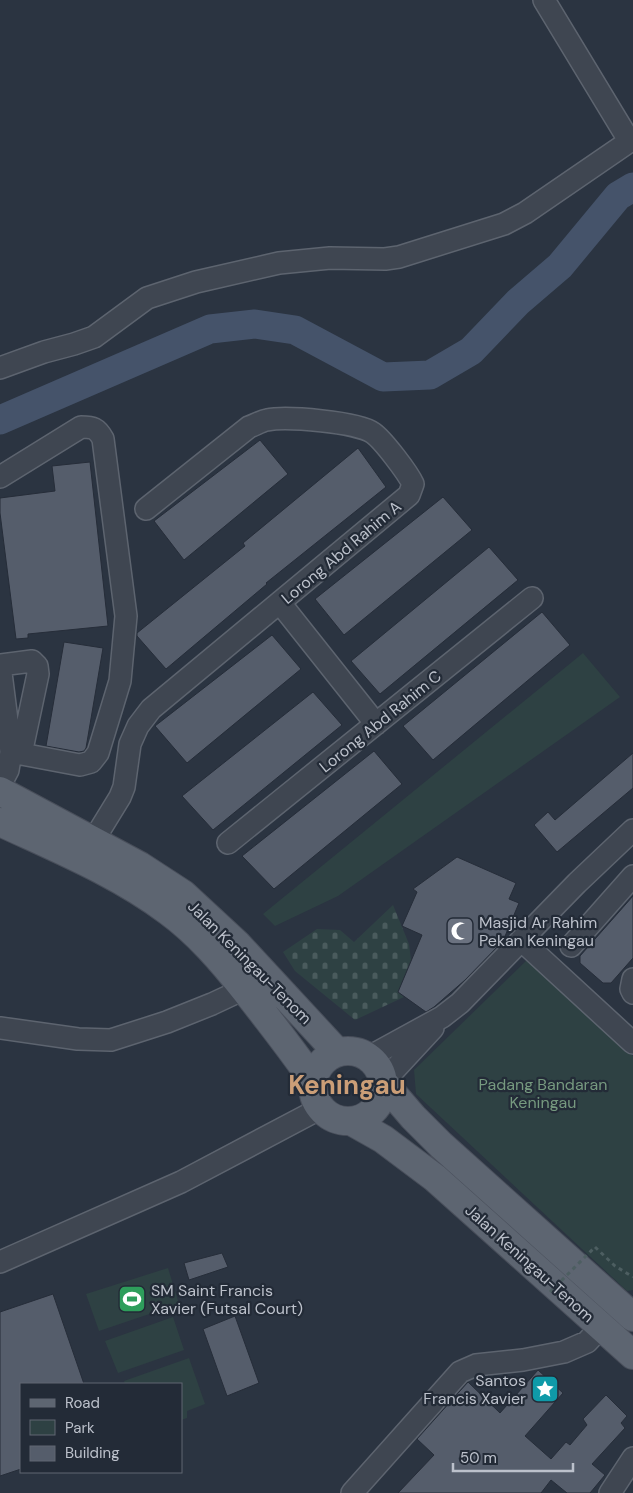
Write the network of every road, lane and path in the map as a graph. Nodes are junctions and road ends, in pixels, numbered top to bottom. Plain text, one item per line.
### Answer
1 (544, 0) edge
2 (631, 140) edge
3 (0, 368) edge
4 (0, 477) edge
5 (146, 509) dead end
6 (532, 598) dead end
7 (280, 603) junction
8 (0, 665) edge
9 (112, 708) junction
10 (144, 718) junction
11 (376, 724) junction
12 (16, 753) junction
13 (0, 785) edge
14 (0, 791) edge
15 (0, 822) edge
16 (633, 830) edge
17 (93, 841) junction
18 (228, 843) dead end
19 (633, 876) edge
20 (521, 940) junction
21 (571, 946) dead end
22 (633, 979) edge
23 (244, 989) junction
24 (633, 993) edge
25 (442, 1016) junction
26 (0, 1028) edge
27 (633, 1044) edge
28 (337, 1052) junction
29 (369, 1057) junction
30 (314, 1080) junction
31 (383, 1082) junction
32 (321, 1108) junction
33 (351, 1121) junction
34 (0, 1262) edge
35 (633, 1277) edge
36 (550, 1292) dead end
37 (633, 1317) edge
38 (601, 1327) junction
39 (633, 1355) edge
40 (633, 1458) edge
41 (352, 1493) edge
42 (610, 1493) edge

1 - 2 street
2 - 3 street
4 - 9 street
5 - 7 street, Lorong Abd Rahim A
6 - 11 street, Lorong Abd Rahim C
7 - 10 street, Lorong Abd Rahim A
7 - 11 street
8 - 12 street
8 - 12 street
9 - 10 street
9 - 12 street
10 - 17 street, Lorong Abd Rahim A
11 - 18 street, Lorong Abd Rahim C
12 - 13 street
14 - 17 main road, Jalan Keningau-Tenom
15 - 23 main road, Jalan Keningau-Tenom
16 - 20 street
17 - 28 main road, Jalan Keningau-Tenom
19 - 21 street
20 - 25 street
20 - 27 street
22 - 24 street
23 - 26 street
23 - 30 main road, Jalan Keningau-Tenom
25 - 29 street
25 - 31 street
28 - 29 main road
28 - 30 main road
29 - 31 main road
30 - 32 main road
31 - 33 main road
31 - 37 main road, Jalan Keningau-Tenom
32 - 33 main road
32 - 34 street
33 - 38 main road, Jalan Keningau-Tenom
35 - 36 path, bridge
38 - 39 main road, Jalan Keningau-Tenom
38 - 41 street
40 - 42 street

